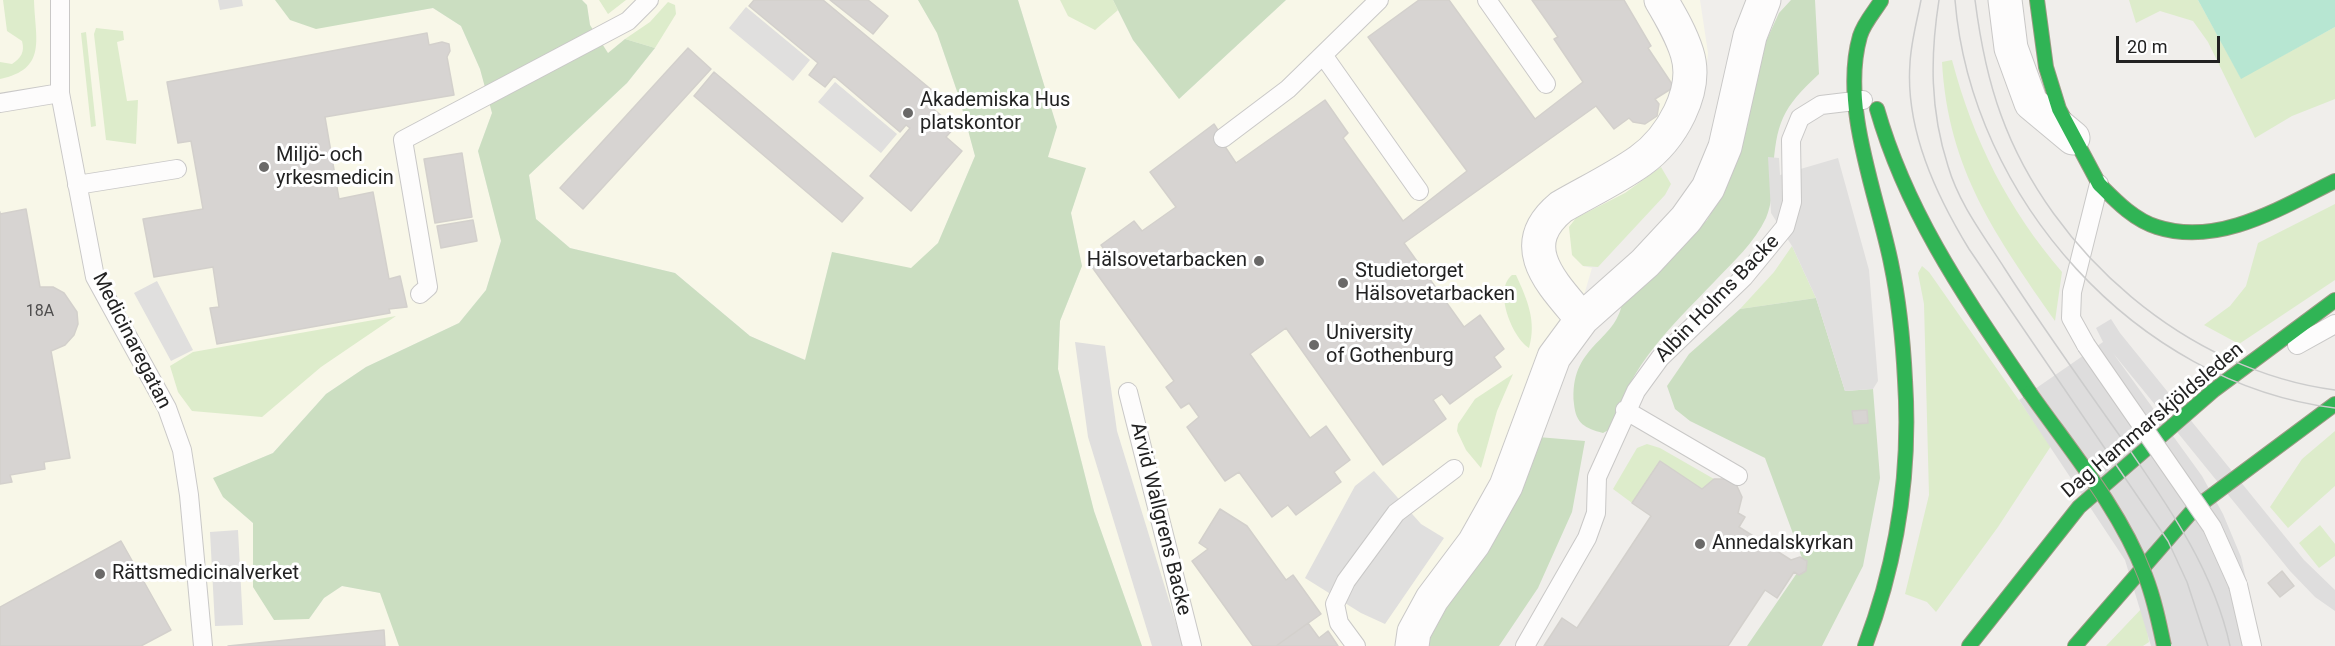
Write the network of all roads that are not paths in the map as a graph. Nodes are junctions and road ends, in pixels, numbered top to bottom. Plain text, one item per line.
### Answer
1 (60, 0) edge
2 (649, 0) edge
3 (1379, 0) edge
4 (1487, 0) edge
5 (1661, 0) edge
6 (1764, 0) edge
7 (2005, 0) edge
8 (2037, 0) edge
9 (1881, 1) edge
10 (1876, 33) dead end
11 (1323, 55) junction
12 (1546, 84) dead end
13 (60, 93) junction
14 (1874, 94) joint
15 (1855, 101) junction
16 (0, 103) edge
17 (1223, 138) dead end
18 (2073, 138) junction
19 (177, 170) dead end
20 (2335, 181) edge
21 (2099, 184) junction
22 (77, 185) junction
23 (1419, 191) dead end
24 (420, 294) dead end
25 (2335, 300) edge
26 (1582, 319) junction
27 (2335, 324) edge
28 (2214, 390) junction
29 (1128, 392) dead end
30 (2335, 404) edge
31 (1625, 410) junction
32 (1454, 469) dead end
33 (1738, 476) dead end
34 (203, 646) edge
35 (1192, 646) edge
36 (1356, 646) edge
37 (1412, 646) edge
38 (1525, 646) edge
39 (1865, 646) edge
40 (1969, 646) edge
41 (2075, 646) edge
42 (2164, 646) edge
43 (2252, 646) edge

1 - 13 lane, Medicinaregatan
2 - 24 lane
3 - 11 lane
4 - 12 lane
5 - 26 street
6 - 26 street
7 - 18 street
8 - 18 main road
9 - 10 main road
9 - 15 main road
11 - 17 lane
11 - 23 lane
13 - 16 lane
13 - 22 lane, Medicinaregatan
14 - 15 lane, Albin Holms Backe
14 - 42 main road, bridge
15 - 31 lane, Albin Holms Backe
15 - 39 main road
18 - 21 main road
19 - 22 lane
20 - 21 main road
21 - 43 lane, bridge
22 - 34 lane, Medicinaregatan
25 - 28 main road, Dag Hammarskjöldsleden
26 - 37 street
27 - 28 lane
28 - 40 main road, Dag Hammarskjöldsleden
29 - 35 lane, Arvid Wallgrens Backe
30 - 41 main road
31 - 33 lane
31 - 38 lane, Albin Holms Backe
32 - 36 lane

